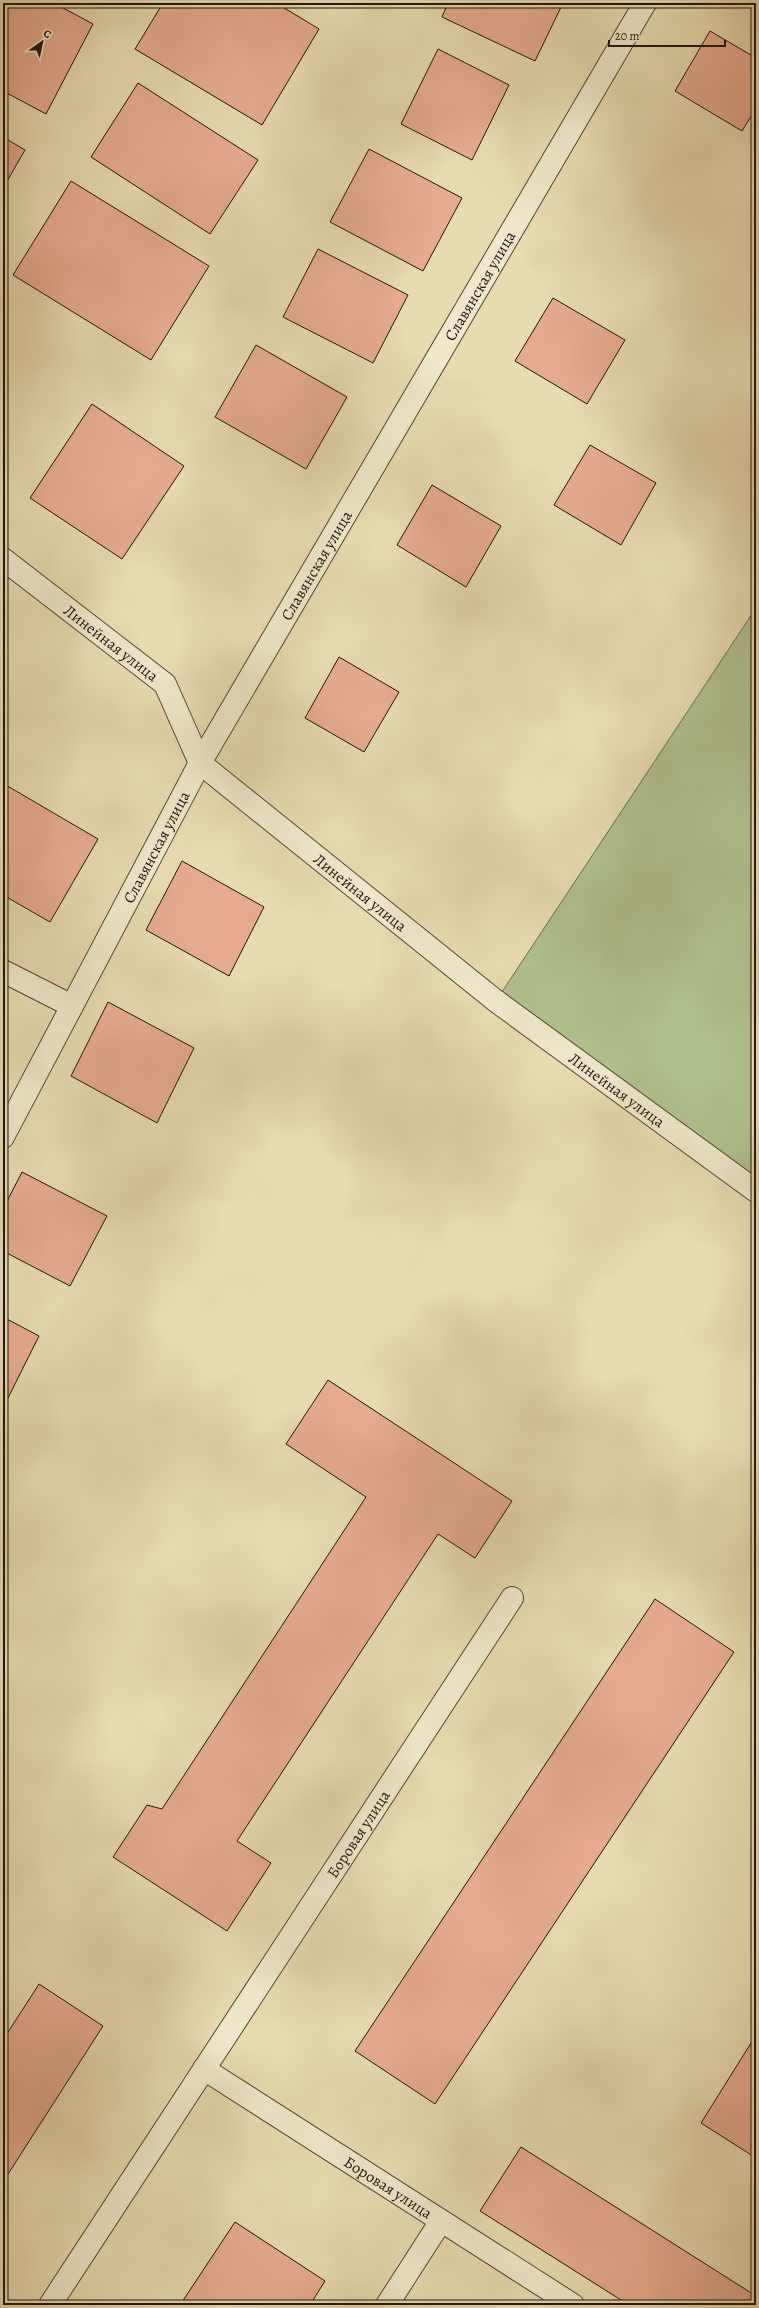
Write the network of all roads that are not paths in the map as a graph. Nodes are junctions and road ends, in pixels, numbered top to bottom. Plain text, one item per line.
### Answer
1 (645, 3) edge
2 (3, 559) edge
3 (200, 763) junction
4 (3, 971) edge
5 (72, 1006) junction
6 (3, 1137) edge
7 (756, 1191) edge
8 (512, 1598) dead end
9 (204, 2069) junction
10 (441, 2221) junction
11 (50, 2305) edge
12 (387, 2305) edge
13 (574, 2305) edge

1 - 3 street, Славянская улица
2 - 3 street, Линейная улица
3 - 5 street, Славянская улица
3 - 7 street, Линейная улица
4 - 5 street
5 - 6 street, Славянская улица
8 - 9 street, Боровая улица
9 - 10 street, Боровая улица
9 - 11 street, Боровая улица
10 - 12 street
10 - 13 street, Боровая улица

